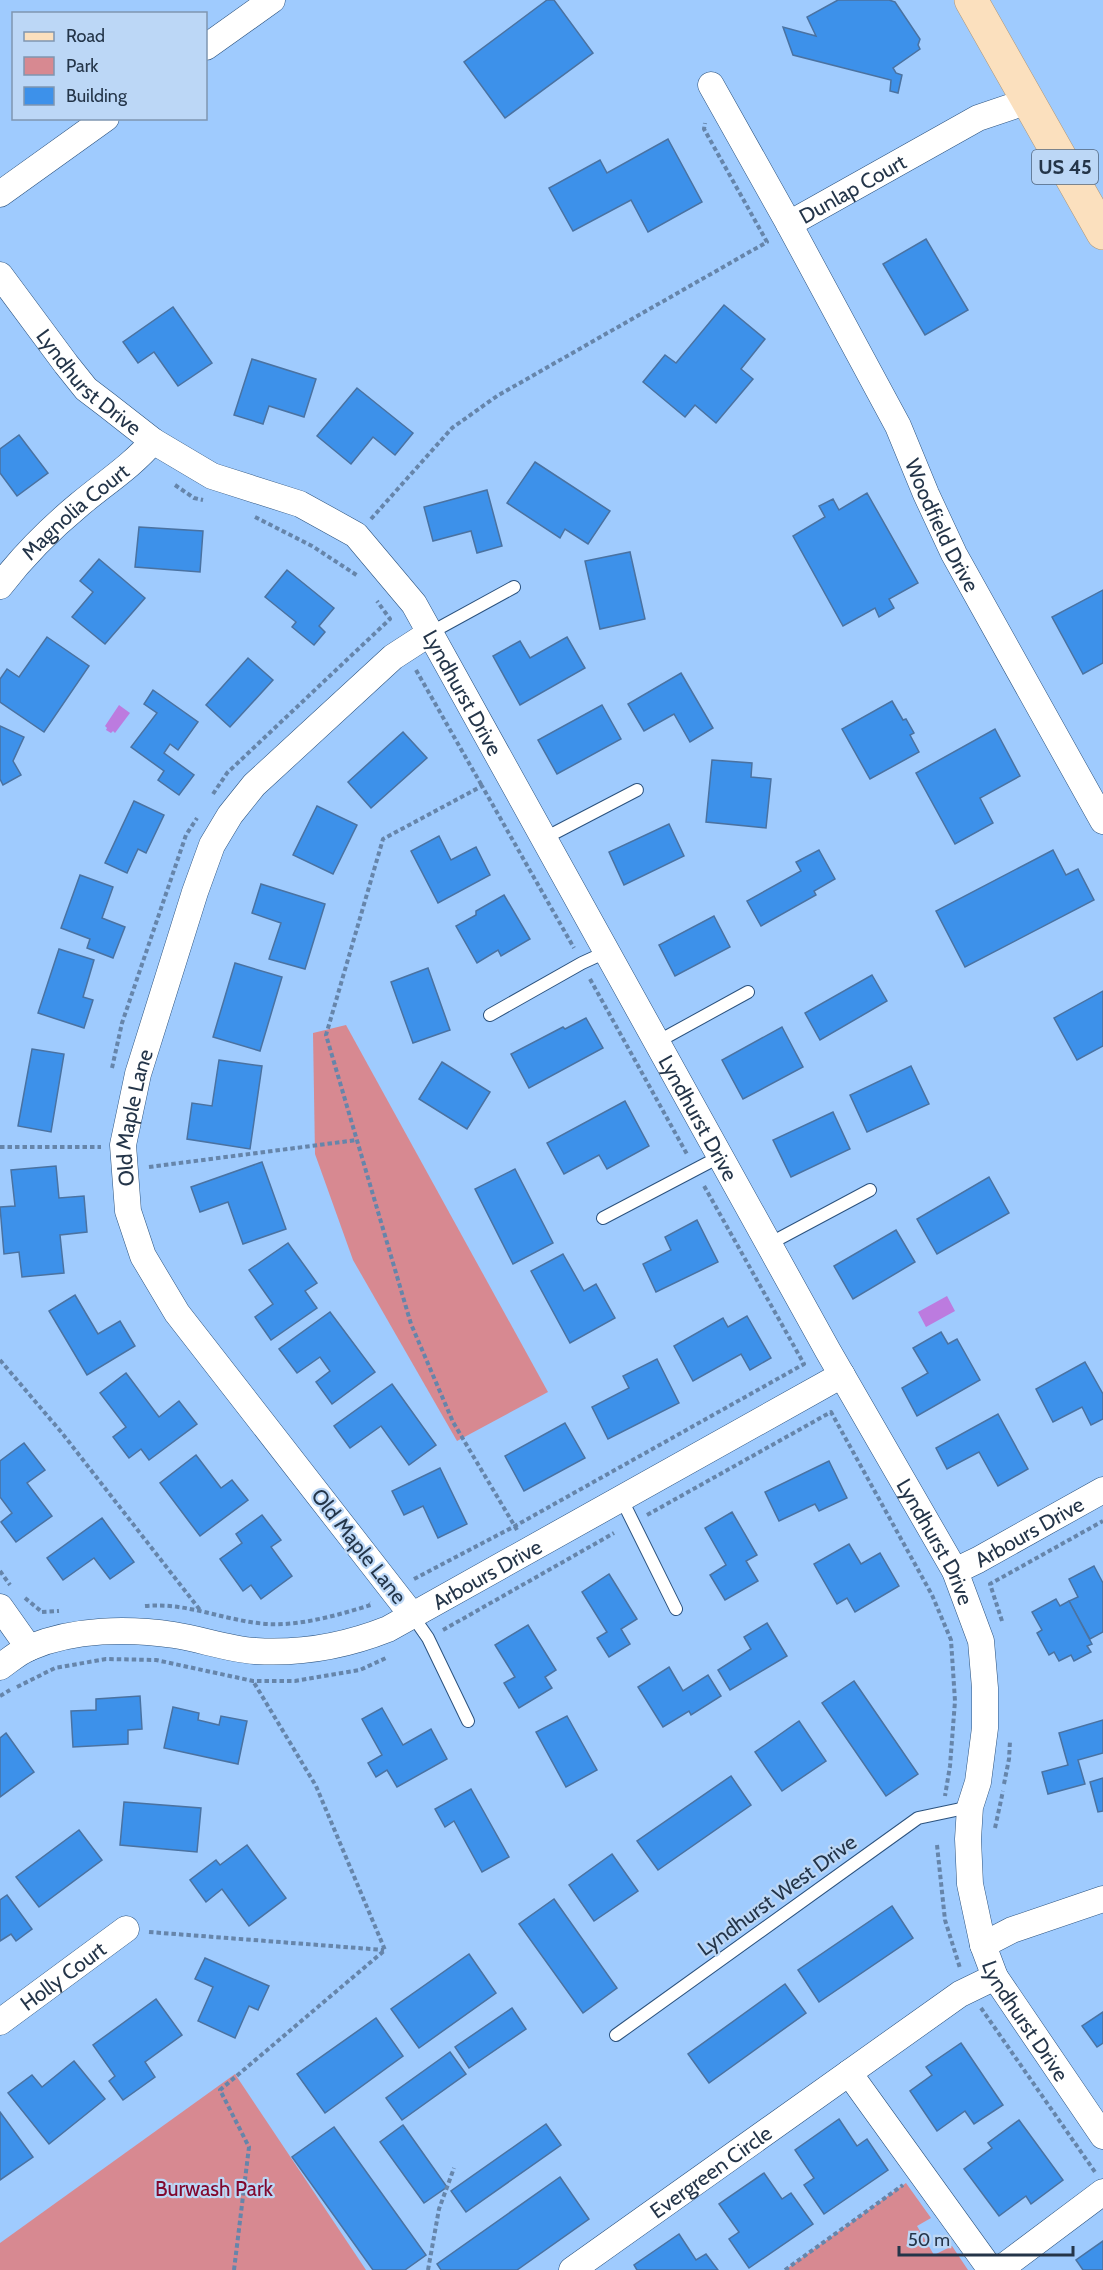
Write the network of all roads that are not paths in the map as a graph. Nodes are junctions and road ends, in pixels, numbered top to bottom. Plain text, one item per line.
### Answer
1 (272, 0) edge
2 (971, 0) edge
3 (207, 46) edge
4 (711, 85) dead end
5 (1028, 101) junction
6 (103, 120) edge
7 (0, 194) edge
8 (789, 224) junction
9 (1103, 233) edge
10 (0, 275) edge
11 (153, 441) junction
12 (0, 586) edge
13 (514, 587) dead end
14 (430, 633) junction
15 (637, 790) dead end
16 (1103, 821) edge
17 (543, 838) junction
18 (606, 952) junction
19 (748, 992) dead end
20 (490, 1015) dead end
21 (657, 1042) junction
22 (721, 1156) junction
23 (870, 1190) dead end
24 (603, 1218) dead end
25 (769, 1244) junction
26 (842, 1375) junction
27 (1103, 1490) edge
28 (621, 1498) junction
29 (955, 1570) junction
30 (0, 1607) edge
31 (676, 1609) dead end
32 (412, 1615) junction
33 (29, 1648) junction
34 (0, 1667) edge
35 (468, 1721) dead end
36 (970, 1807) junction
37 (1103, 1899) edge
38 (126, 1929) road end
39 (983, 1945) junction
40 (995, 1977) junction
41 (0, 2022) edge
42 (616, 2035) dead end
43 (849, 2073) junction
44 (1103, 2136) edge
45 (1100, 2184) edge
46 (572, 2270) edge
47 (992, 2270) edge
48 (999, 2270) edge

1 - 3 street
2 - 5 main road, US 45
4 - 8 street, Dunlap Court
5 - 8 street, Dunlap Court
5 - 9 main road, US 45
6 - 7 street
8 - 16 street, Woodfield Drive
10 - 11 street, Lyndhurst Drive
11 - 12 street, Magnolia Court
11 - 14 street, Lyndhurst Drive
13 - 14 lane
14 - 17 street, Lyndhurst Drive
14 - 32 street, Old Maple Lane
15 - 17 lane
17 - 18 street, Lyndhurst Drive
18 - 20 lane
18 - 21 street, Lyndhurst Drive
19 - 21 lane
21 - 22 street, Lyndhurst Drive
22 - 24 lane
22 - 25 street, Lyndhurst Drive
23 - 25 lane
25 - 26 street, Lyndhurst Drive
26 - 28 street, Arbours Drive
26 - 29 street, Lyndhurst Drive
27 - 29 street, Arbours Drive
28 - 31 lane
28 - 32 street, Arbours Drive
29 - 36 street, Lyndhurst Drive
30 - 33 street
32 - 33 street, Arbours Drive
32 - 35 lane
33 - 34 street, Arbours Drive
36 - 39 street, Lyndhurst Drive
36 - 42 lane, Lyndhurst West Drive
37 - 39 street
38 - 41 street, Holly Court
39 - 40 street, Lyndhurst Drive
40 - 43 street, Evergreen Circle
40 - 44 street, Lyndhurst Drive
43 - 46 street, Evergreen Circle
43 - 47 street
45 - 48 street

